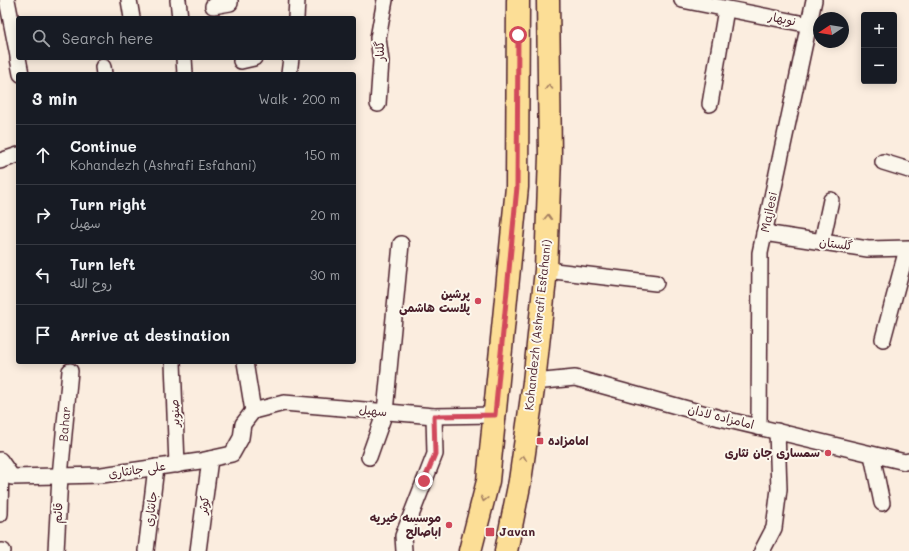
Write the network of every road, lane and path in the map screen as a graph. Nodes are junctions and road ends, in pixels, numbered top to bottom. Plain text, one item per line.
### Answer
1 (7, 0) edge
2 (129, 0) edge
3 (178, 0) edge
4 (230, 0) edge
5 (297, 0) edge
6 (385, 0) edge
7 (518, 0) edge
8 (548, 0) edge
9 (682, 0) edge
10 (814, 0) edge
11 (213, 6) dead end
12 (726, 9) junction
13 (132, 16) edge
14 (180, 16) edge
15 (296, 16) edge
16 (810, 25) junction
17 (16, 47) edge
18 (19, 60) edge
19 (184, 60) edge
20 (292, 60) edge
21 (22, 72) edge
22 (185, 72) edge
23 (289, 72) edge
24 (378, 104) dead end
25 (710, 104) dead end
26 (16, 156) edge
27 (0, 161) edge
28 (883, 162) dead end
29 (909, 170) edge
30 (831, 200) dead end
31 (764, 233) junction
32 (822, 242) junction
33 (401, 244) dead end
34 (908, 249) edge
35 (546, 270) junction
36 (656, 283) dead end
37 (882, 339) dead end
38 (501, 356) junction
39 (172, 364) edge
40 (245, 364) edge
41 (70, 371) dead end
42 (534, 382) junction
43 (253, 411) junction
44 (384, 412) junction
45 (495, 415) junction
46 (434, 416) junction
47 (758, 427) junction
48 (777, 431) junction
49 (872, 455) junction
50 (370, 457) dead end
51 (210, 459) junction
52 (0, 461) edge
53 (909, 461) edge
54 (176, 464) junction
55 (156, 467) junction
56 (60, 476) junction
57 (520, 481) junction
58 (882, 504) dead end
59 (0, 514) edge
60 (475, 550) edge
61 (56, 551) edge
62 (146, 551) edge
63 (198, 551) edge
64 (404, 551) edge
65 (506, 551) edge
66 (762, 551) edge

1 - 17 street
2 - 13 street
3 - 14 street
4 - 11 street
5 - 15 street
6 - 24 street, گلنار
7 - 38 main road
35 -> 8 main road, Kohandezh (Ashrafi Esfahani)
9 - 12 street, نوبهار
10 - 16 street, Majlesi
12 - 16 street, نوبهار
12 - 25 street
16 - 31 street, Majlesi
18 - 21 street
19 - 22 street
20 - 23 street
26 - 27 street
28 - 29 street
30 - 32 street
31 - 32 street, گلستان
31 - 47 street, Majlesi
32 - 34 street, گلستان
33 - 44 street
34 - 37 street
35 - 36 street
35 - 42 main road, Kohandezh (Ashrafi Esfahani)
38 - 45 main road
38 - 57 main road
39 - 54 street, صنوبر
40 - 43 street
41 - 56 street, Bahar
42 - 47 street, امامزاده لادان
57 -> 42 main road, Kohandezh (Ashrafi Esfahani)
43 - 44 street, سهیل
43 - 51 street, علی جانثاری
44 - 46 street, سهیل
44 - 50 street
45 - 46 street, سهیل
45 -> 60 main road
46 - 64 street
47 - 48 street, امامزاده لادان
48 - 49 street, امامزاده لادان
48 - 66 street
49 - 53 street, امامزاده لادان
49 - 58 street
51 - 54 street, علی جانثاری
51 - 63 street, کوثر
52 - 56 street, علی جانثاری
52 - 59 street
54 - 55 street, علی جانثاری
55 - 56 street, علی جانثاری
55 - 62 street, جانثاری
56 - 61 street, قائم
57 - 65 main road, Kohandezh (Ashrafi Esfahani)

